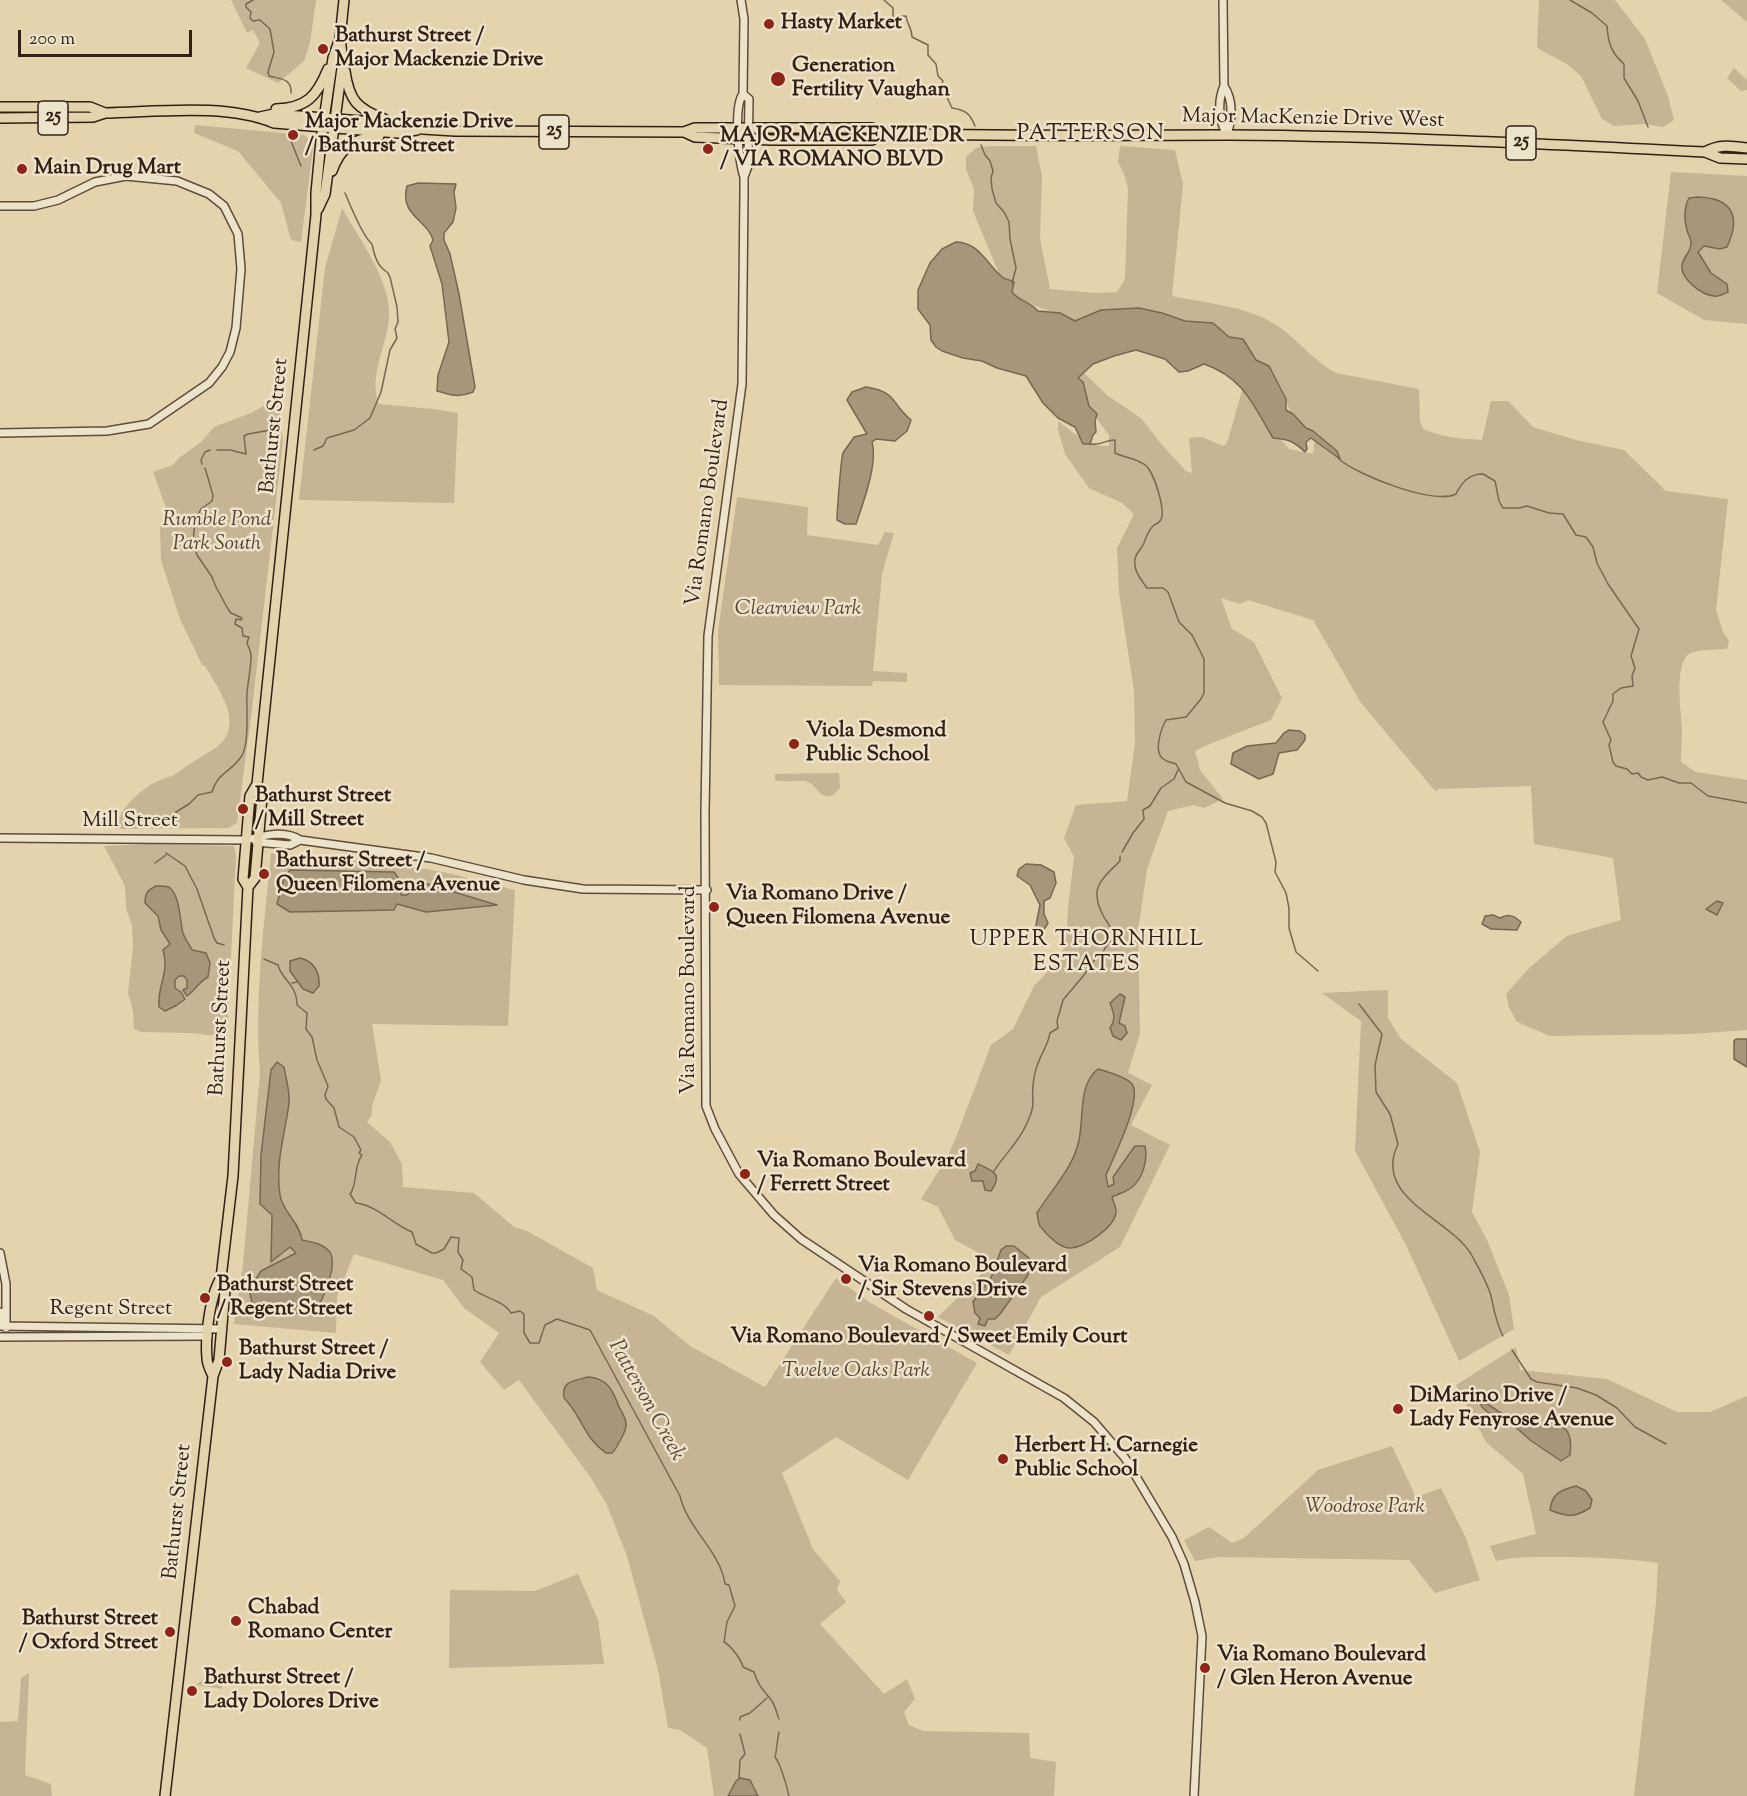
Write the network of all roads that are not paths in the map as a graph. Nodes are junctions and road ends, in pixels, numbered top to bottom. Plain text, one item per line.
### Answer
1 (344, 0) edge
2 (741, 0) edge
3 (1223, 0) edge
4 (338, 59) junction
5 (1224, 86) junction
6 (0, 107) edge
7 (105, 113) junction
8 (231, 113) junction
9 (0, 118) edge
10 (329, 123) junction
11 (394, 123) junction
12 (744, 128) junction
13 (423, 129) junction
14 (684, 132) junction
15 (399, 133) junction
16 (883, 133) junction
17 (1227, 135) junction
18 (744, 139) junction
19 (1747, 147) edge
20 (1705, 152) junction
21 (1747, 159) edge
22 (325, 194) junction
23 (0, 206) edge
24 (316, 215) junction
25 (0, 434) edge
26 (257, 784) junction
27 (0, 838) edge
28 (258, 839) junction
29 (247, 840) junction
30 (248, 887) junction
31 (707, 890) junction
32 (0, 1253) edge
33 (221, 1278) junction
34 (0, 1312) edge
35 (3, 1326) edge
36 (222, 1329) junction
37 (208, 1332) junction
38 (2, 1337) edge
39 (213, 1376) junction
40 (165, 1796) edge
41 (1194, 1796) edge

1 - 4 main road, Bathurst Street
2 - 12 street, Via Romano Boulevard
3 - 5 street
4 - 8 main road
4 - 10 main road, Bathurst Street
4 - 11 main road
5 - 17 street
5 - 17 street
6 - 7 main road, Major MacKenzie Drive West / 25
7 - 8 main road, Major MacKenzie Drive West / 25
7 - 9 main road, Major MacKenzie Drive West / 25
8 - 10 main road, Major MacKenzie Drive West / 25
10 - 11 main road, Major MacKenzie Drive West / 25
10 - 15 main road, Major MacKenzie Drive West / 25
10 - 22 main road, Bathurst Street
10 - 24 main road, Bathurst Street
11 - 13 main road, Major MacKenzie Drive West / 25
12 - 14 main road, Major MacKenzie Drive West / 25
12 - 16 main road, Major MacKenzie Drive West / 25
12 - 18 street, Via Romano Boulevard
13 - 14 main road, Major MacKenzie Drive West / 25
13 - 15 main road, Major MacKenzie Drive West / 25
14 - 18 main road, Major MacKenzie Drive West / 25
15 - 22 main road
16 - 17 main road, Major MacKenzie Drive West / 25
16 - 18 main road, Major MacKenzie Drive West / 25
17 - 20 main road, Major MacKenzie Drive West / 25
18 - 31 street, Via Romano Boulevard
19 - 20 main road, Major MacKenzie Drive West
20 - 21 main road, Major MacKenzie Drive West / 25
22 - 24 main road, Bathurst Street
23 - 25 street
24 - 26 main road, Bathurst Street
26 - 28 main road, Bathurst Street
26 - 29 main road, Bathurst Street
27 - 29 street, Mill Street
28 - 29 street, Mill Street
28 - 30 main road, Bathurst Street
28 - 31 street, Mill Street
29 - 30 main road, Bathurst Street
30 - 33 main road, Bathurst Street
31 - 41 street, Via Romano Boulevard
32 - 35 street
33 - 36 main road, Bathurst Street
33 - 37 main road, Bathurst Street
34 - 35 street
35 - 37 street, Regent Street
35 - 38 street
36 - 37 street, Regent Street
36 - 39 main road, Bathurst Street
37 - 38 street, Regent Street
37 - 39 main road, Bathurst Street
39 - 40 main road, Bathurst Street

